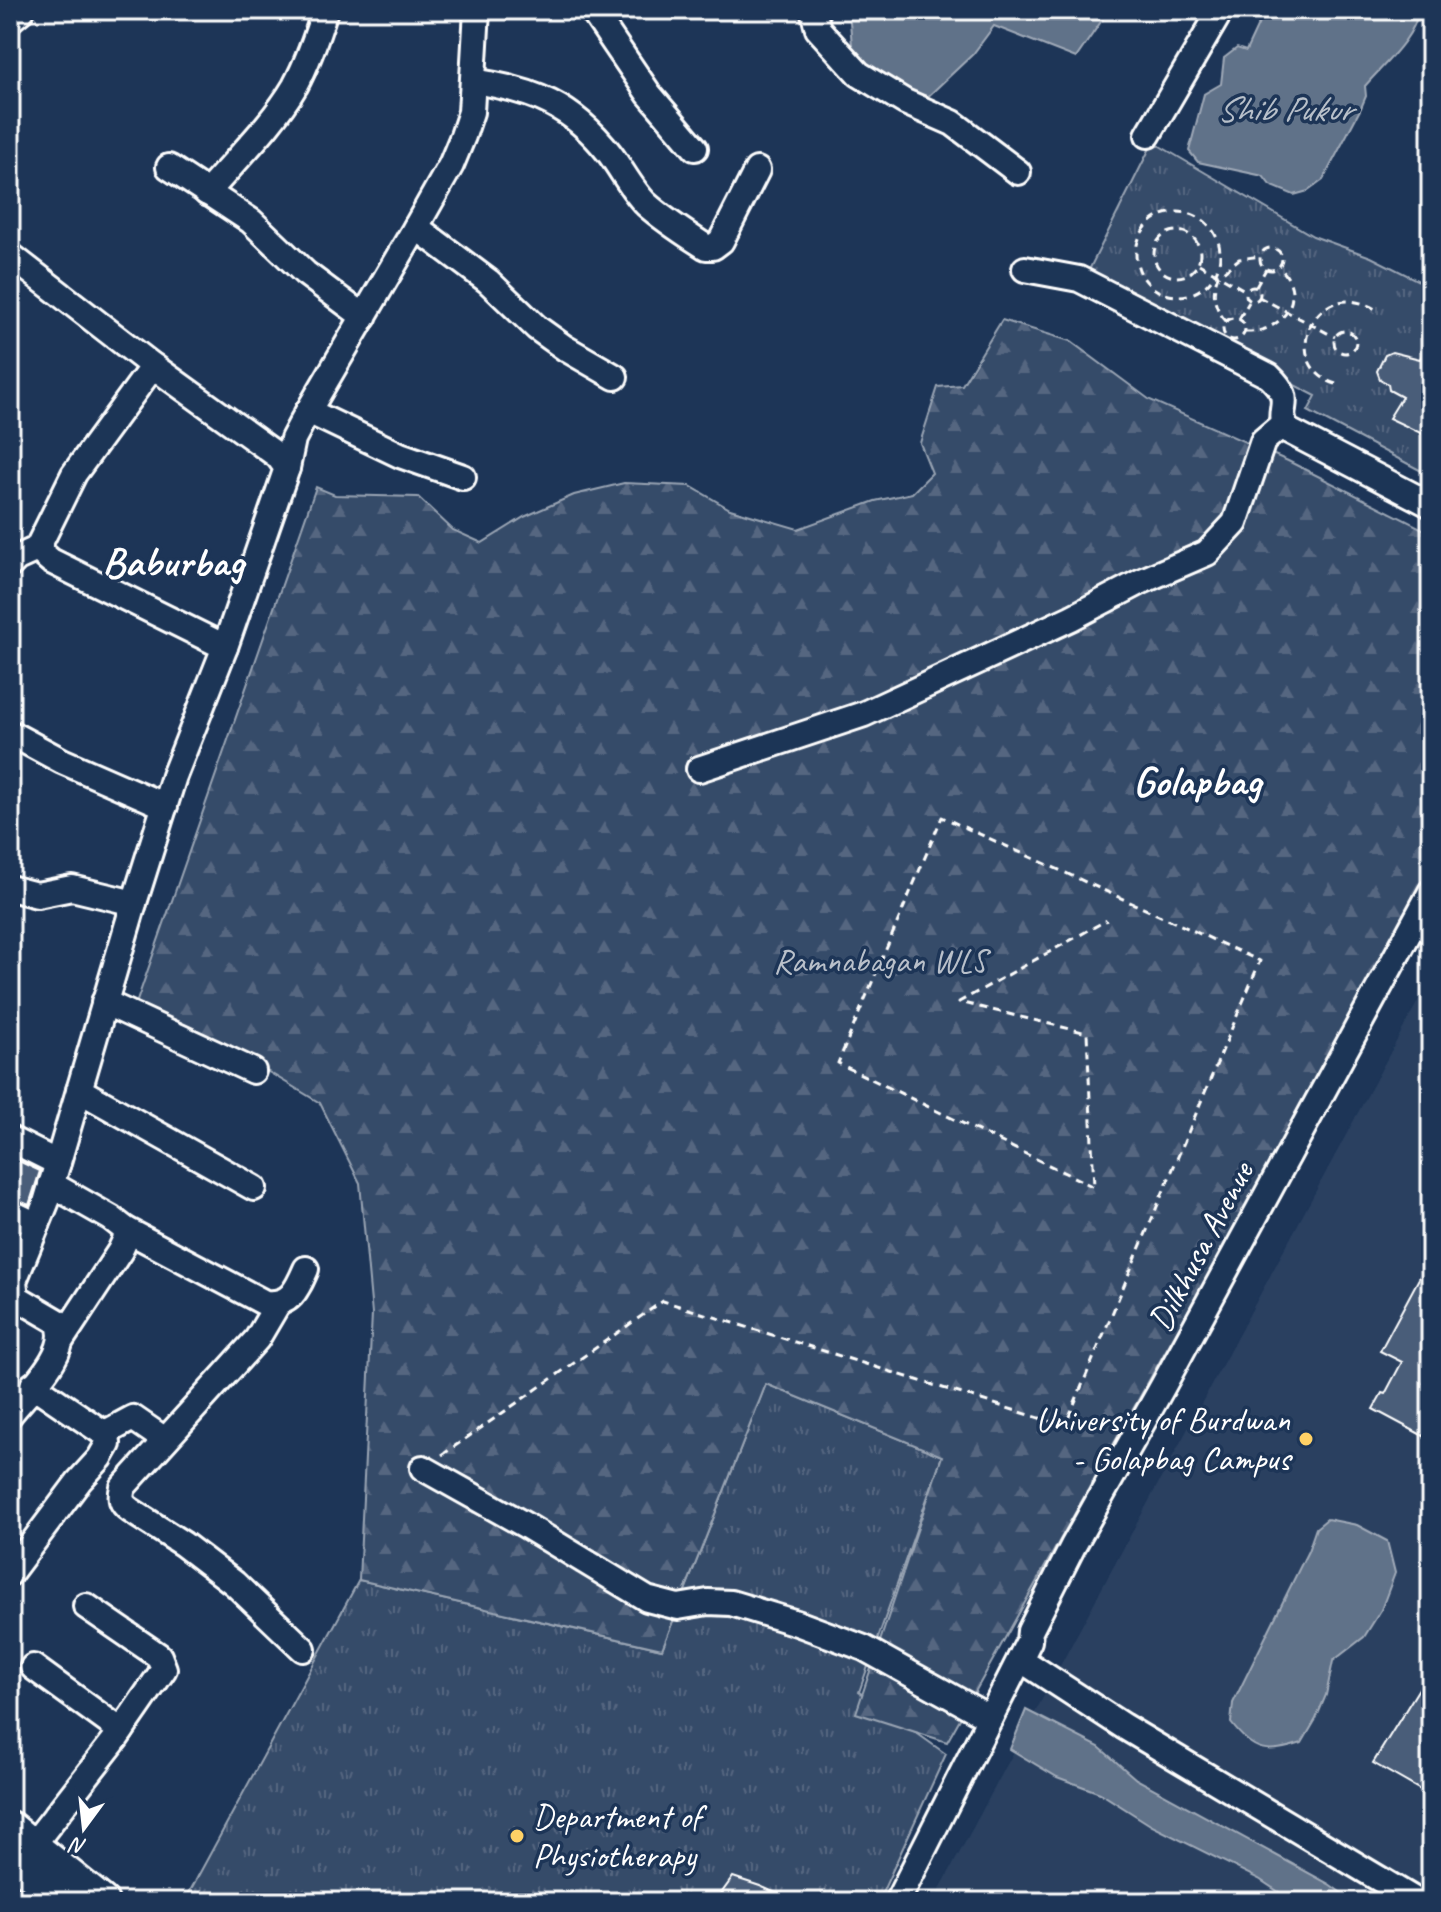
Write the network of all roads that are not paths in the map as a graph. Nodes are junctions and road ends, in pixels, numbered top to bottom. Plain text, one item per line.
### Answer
1 (22, 10) edge
2 (325, 10) edge
3 (477, 10) edge
4 (592, 10) edge
5 (813, 10) edge
6 (1221, 10) edge
7 (10, 20) edge
8 (473, 81) junction
9 (1148, 135) dead end
10 (695, 148) dead end
11 (169, 167) dead end
12 (757, 170) dead end
13 (1018, 172) dead end
14 (207, 193) junction
15 (416, 227) junction
16 (10, 255) edge
17 (1025, 269) dead end
18 (364, 317) junction
19 (153, 366) junction
20 (615, 377) dead end
21 (308, 411) junction
22 (1283, 424) junction
23 (287, 468) junction
24 (463, 477) dead end
25 (1431, 505) edge
26 (37, 549) junction
27 (10, 565) edge
28 (225, 647) junction
29 (10, 733) edge
30 (699, 769) dead end
31 (165, 806) junction
32 (10, 888) edge
33 (1431, 892) edge
34 (134, 903) junction
35 (104, 1002) junction
36 (253, 1071) dead end
37 (79, 1090) junction
38 (10, 1139) edge
39 (55, 1174) junction
40 (254, 1188) dead end
41 (10, 1212) edge
42 (37, 1225) junction
43 (125, 1229) junction
44 (306, 1269) dead end
45 (12, 1294) edge
46 (277, 1305) junction
47 (62, 1339) junction
48 (33, 1385) junction
49 (10, 1414) edge
50 (107, 1432) junction
51 (165, 1440) junction
52 (423, 1468) road end
53 (10, 1573) edge
54 (86, 1606) dead end
55 (1030, 1631) junction
56 (303, 1649) dead end
57 (1020, 1659) junction
58 (33, 1667) dead end
59 (985, 1716) junction
60 (121, 1731) junction
61 (925, 1832) junction
62 (17, 1844) edge
63 (67, 1902) edge
64 (102, 1902) edge
65 (880, 1902) edge
66 (897, 1902) edge
67 (1418, 1902) edge

1 - 7 street
2 - 14 street
3 - 8 street
4 - 10 street
5 - 13 street
6 - 9 street
8 - 12 street
8 - 15 street
11 - 14 street
14 - 18 street
15 - 18 street
15 - 20 street
16 - 19 street
17 - 22 street
18 - 21 street
19 - 23 street
19 - 26 street
21 - 23 street
21 - 24 street
22 - 25 street
22 - 30 street
23 - 28 street
26 - 27 street
26 - 28 street
28 - 31 street
29 - 31 street
31 - 34 street
32 - 34 street
33 - 55 street, Dilkhusa Avenue
34 - 35 street
35 - 36 street
35 - 37 street
37 - 39 street
37 - 40 street
38 - 39 street
39 - 42 street
39 - 43 street
41 - 42 street
42 - 45 street
43 - 46 street
43 - 47 street
44 - 46 street
45 - 47 street
46 - 51 street
47 - 48 street
48 - 49 street
48 - 50 street
50 - 51 street
50 - 53 street
51 - 56 street
52 - 59 street
54 - 60 street
55 - 57 street, Dilkhusa Avenue
55 - 59 street, Dilkhusa Avenue
57 - 59 street, Dilkhusa Avenue
57 - 67 street
58 - 60 street
59 - 61 street, Dilkhusa Avenue
60 - 62 street
61 - 65 street, Dilkhusa Avenue
61 - 66 street, Dilkhusa Avenue
62 - 63 main road
62 - 64 main road

